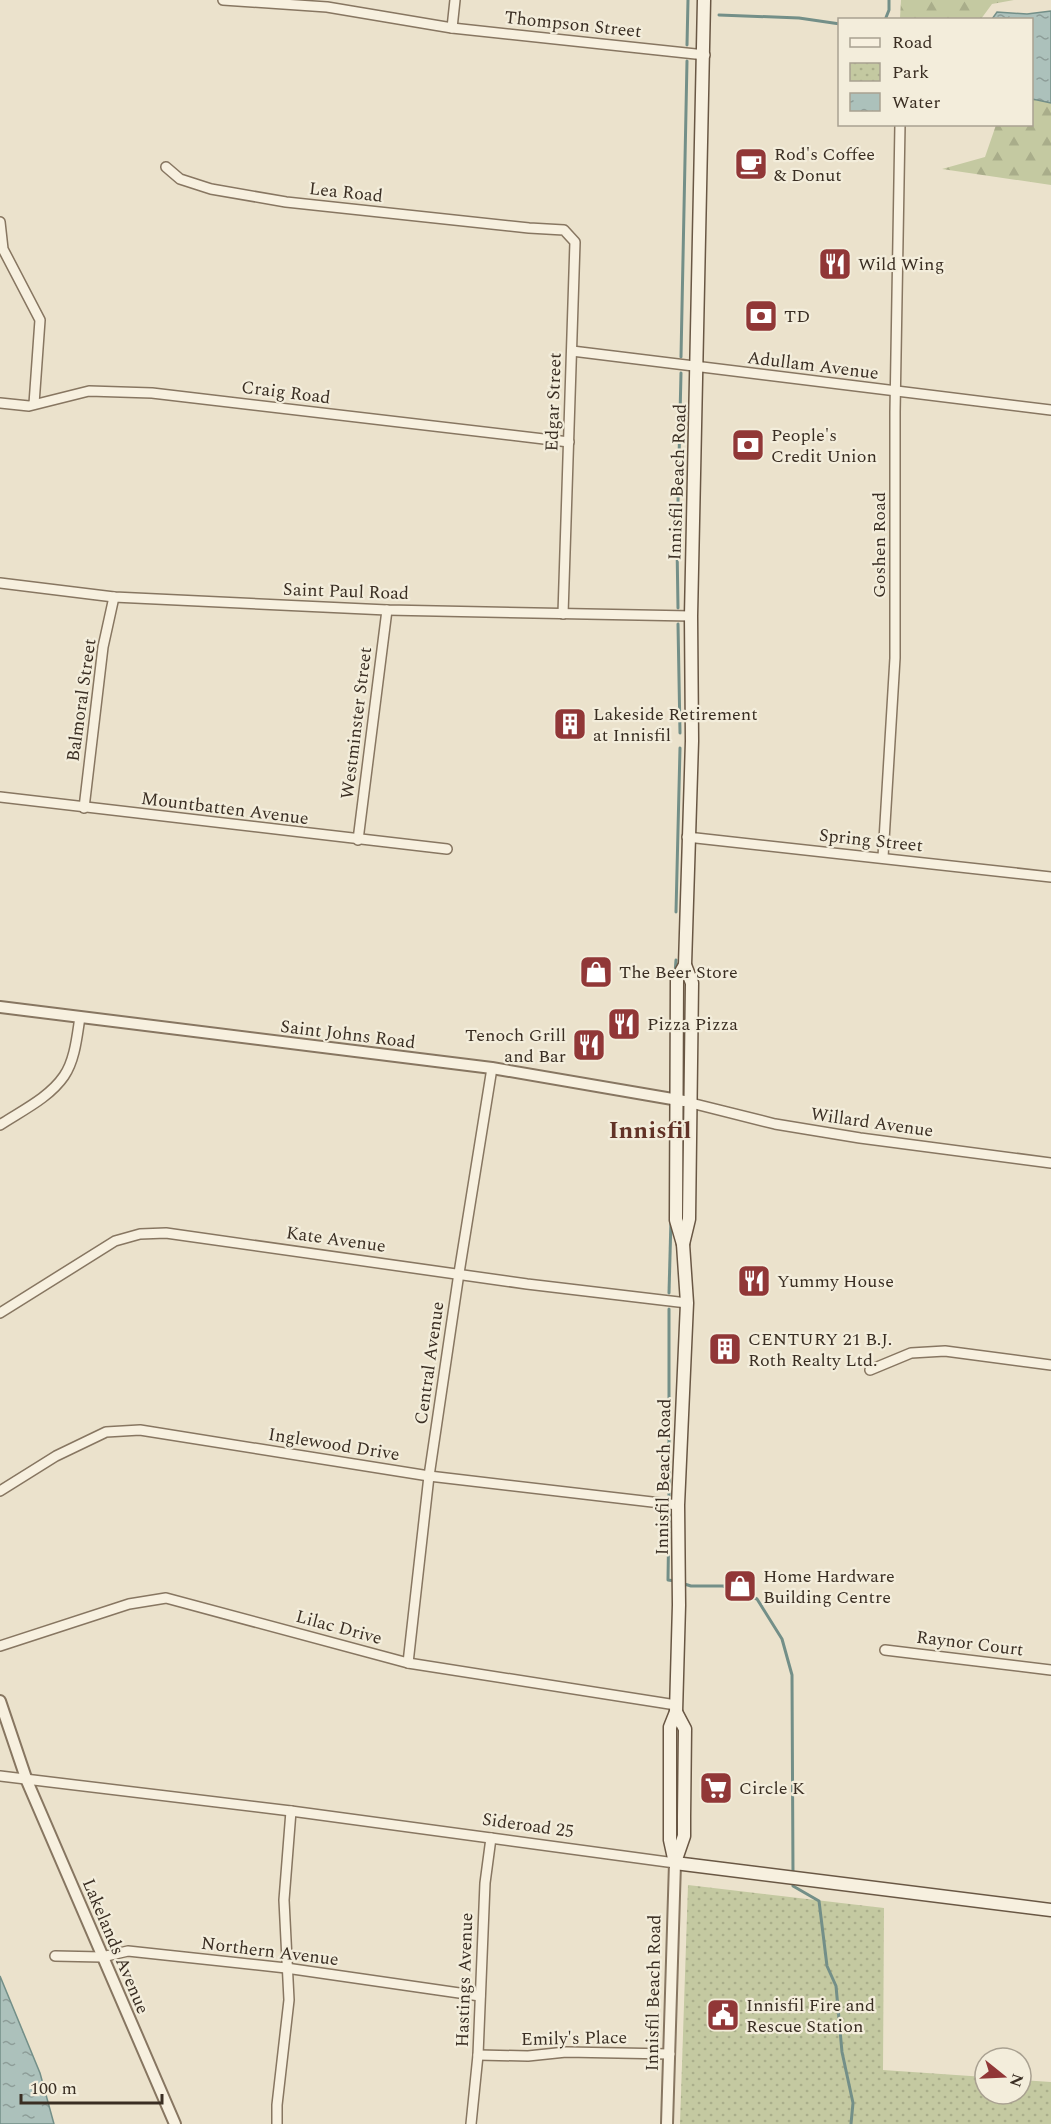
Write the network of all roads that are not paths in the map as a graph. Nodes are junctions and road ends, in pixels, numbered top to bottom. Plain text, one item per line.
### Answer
1 (223, 0) edge
2 (454, 0) edge
3 (704, 0) edge
4 (327, 4) edge
5 (452, 28) junction
6 (705, 55) junction
7 (900, 126) edge
8 (166, 167) dead end
9 (0, 222) edge
10 (529, 228) joint
11 (2, 250) edge
12 (572, 351) junction
13 (698, 367) junction
14 (896, 391) junction
15 (0, 403) edge
16 (34, 404) junction
17 (1051, 410) edge
18 (569, 442) junction
19 (0, 584) edge
20 (114, 597) junction
21 (387, 610) junction
22 (563, 614) junction
23 (691, 616) junction
24 (0, 797) edge
25 (84, 808) junction
26 (687, 837) junction
27 (358, 840) junction
28 (447, 849) dead end
29 (883, 857) junction
30 (1051, 877) edge
31 (685, 965) junction
32 (0, 1007) edge
33 (80, 1017) junction
34 (492, 1068) junction
35 (676, 1100) junction
36 (691, 1103) junction
37 (0, 1125) edge
38 (1051, 1163) edge
39 (683, 1244) junction
40 (459, 1273) junction
41 (687, 1303) junction
42 (0, 1313) edge
43 (1051, 1365) edge
44 (870, 1370) dead end
45 (429, 1476) junction
46 (0, 1491) edge
47 (678, 1505) junction
48 (0, 1646) edge
49 (885, 1650) dead end
50 (408, 1663) junction
51 (1051, 1670) edge
52 (0, 1701) edge
53 (676, 1709) junction
54 (0, 1776) edge
55 (27, 1781) junction
56 (291, 1811) junction
57 (491, 1838) junction
58 (675, 1863) junction
59 (1051, 1910) edge
60 (55, 1956) dead end
61 (102, 1957) junction
62 (286, 1968) junction
63 (480, 1996) junction
64 (670, 2054) junction
65 (478, 2055) junction
66 (175, 2124) edge
67 (277, 2124) edge
68 (471, 2124) edge
69 (668, 2124) edge

1 - 4 street, Thompson Street
2 - 5 street
3 - 6 main road, Innisfil Beach Road
4 - 5 street, Thompson Street
5 - 6 street, Thompson Street
6 - 13 main road, Innisfil Beach Road
7 - 14 street, Goshen Road
8 - 10 street, Lea Road
9 - 11 street
10 - 12 street, Edgar Street
11 - 16 street
12 - 13 street, Adullam Avenue
12 - 18 street, Edgar Street
13 - 14 street, Adullam Avenue
13 - 23 main road, Innisfil Beach Road
14 - 17 street, Adullam Avenue
14 - 29 street, Goshen Road
15 - 16 street, Craig Road
16 - 18 street, Craig Road
18 - 22 street, Edgar Street
19 - 20 street, Saint Paul Road
20 - 21 street, Saint Paul Road
20 - 25 street, Balmoral Street
21 - 22 street, Saint Paul Road
21 - 27 street, Westminster Street
22 - 23 street, Saint Paul Road
23 - 26 main road, Innisfil Beach Road
24 - 25 street, Mountbatten Avenue
25 - 27 street, Mountbatten Avenue
26 - 29 street, Spring Street
26 - 31 main road, Innisfil Beach Road
27 - 28 street, Mountbatten Avenue
29 - 30 street, Spring Street
31 - 35 main road, Innisfil Beach Road
31 - 36 main road, Innisfil Beach Road
32 - 33 street, Saint Johns Road
33 - 34 street, Saint Johns Road
33 - 37 street
34 - 35 street, Saint Johns Road
34 - 40 street, Central Avenue
35 - 36 street, Saint Johns Road
35 - 39 main road, Innisfil Beach Road
36 - 38 street, Willard Avenue
36 - 39 main road, Innisfil Beach Road
39 - 41 main road, Innisfil Beach Road
40 - 41 street, Kate Avenue
40 - 42 street, Kate Avenue
40 - 45 street, Central Avenue
41 - 47 main road, Innisfil Beach Road
43 - 44 street
45 - 46 street, Inglewood Drive
45 - 47 street, Inglewood Drive
45 - 50 street, Central Avenue
47 - 53 main road, Innisfil Beach Road
48 - 50 street, Lilac Drive
49 - 51 street, Raynor Court
50 - 53 street, Lilac Drive
52 - 55 street, Lakelands Avenue
53 - 58 main road, Innisfil Beach Road
54 - 55 street, Sideroad 25
55 - 56 street, Sideroad 25
55 - 61 street, Lakelands Avenue
56 - 57 street, Sideroad 25
56 - 62 street
57 - 58 street, Sideroad 25
57 - 63 street, Hastings Avenue
58 - 59 main road, Sideroad 25
58 - 64 street, Innisfil Beach Road
60 - 61 street, Northern Avenue
61 - 62 street, Northern Avenue
61 - 66 street, Lakelands Avenue
62 - 63 street, Northern Avenue
62 - 67 street
63 - 65 street, Hastings Avenue
64 - 65 street, Emily's Place
64 - 69 street, Innisfil Beach Road
65 - 68 street, Hastings Avenue

